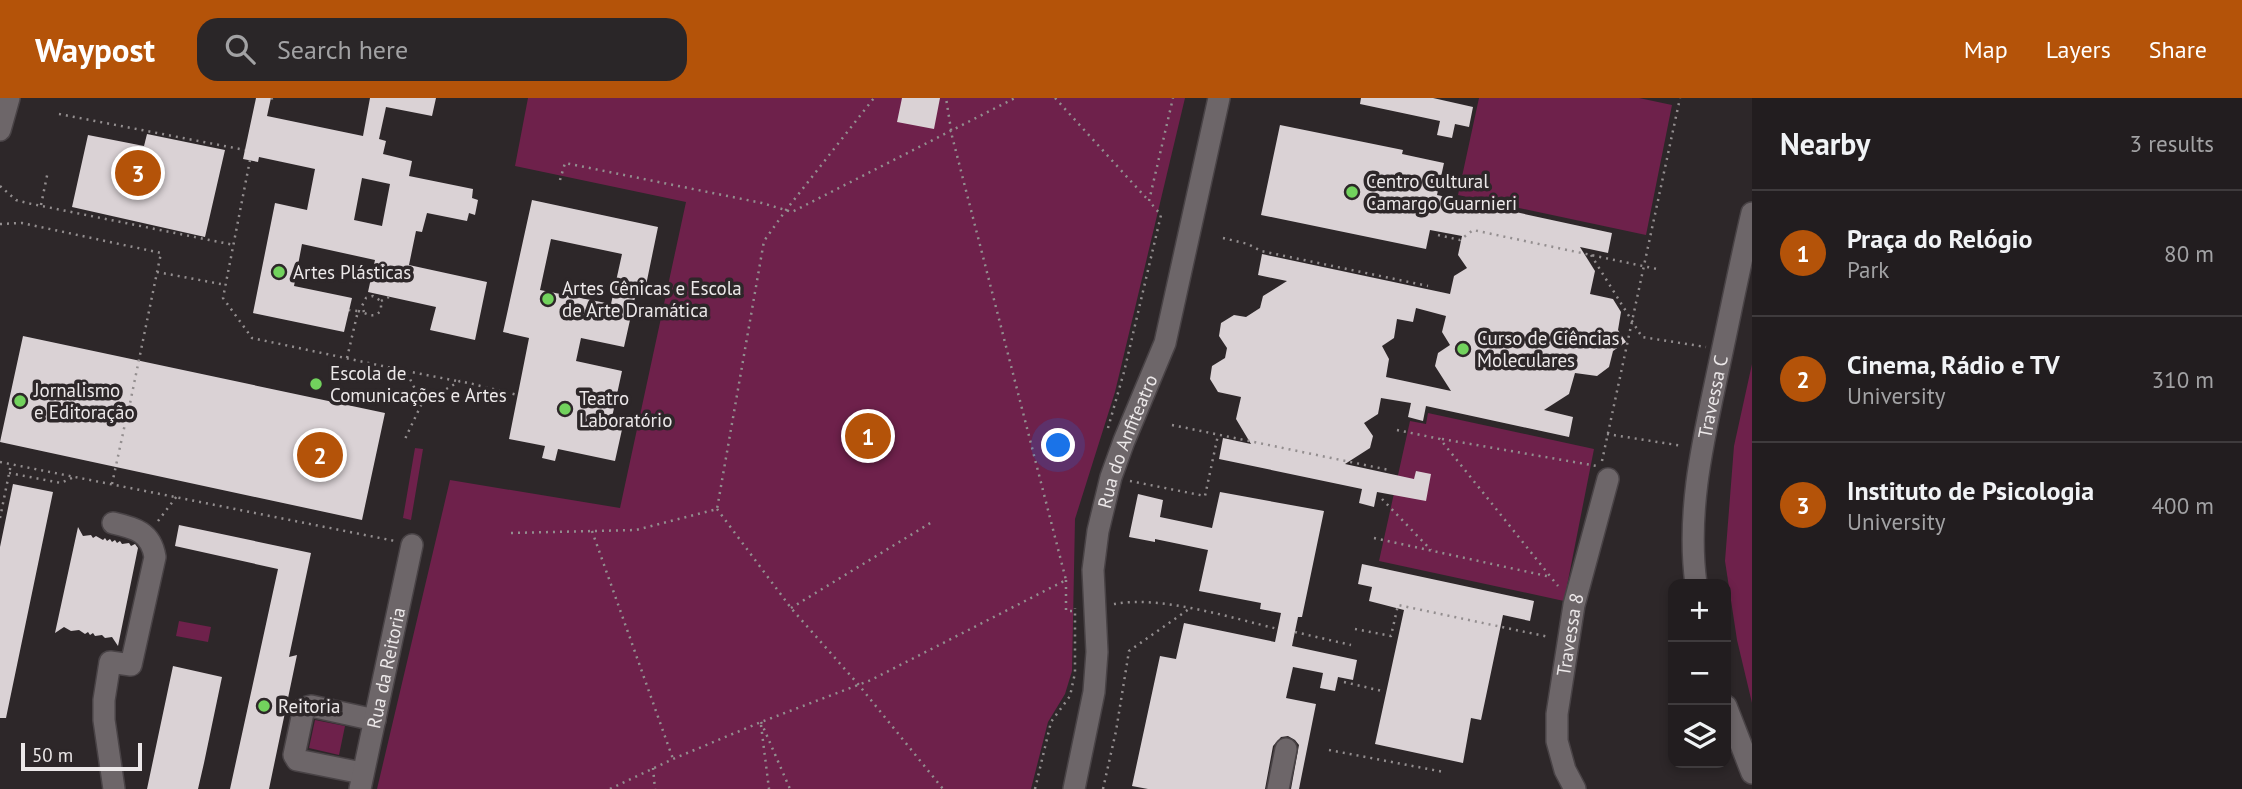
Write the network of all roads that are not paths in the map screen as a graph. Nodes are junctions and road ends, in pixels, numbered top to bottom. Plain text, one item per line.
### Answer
1 (9, 98) edge
2 (1219, 98) edge
3 (0, 130) edge
4 (1752, 213) edge
5 (1608, 479) dead end
6 (113, 523) dead end
7 (412, 545) road end
8 (1695, 579) edge
9 (1731, 719) edge
10 (375, 720) junction
11 (1286, 749) dead end
12 (1752, 772) edge
13 (361, 781) edge
14 (114, 789) edge
15 (1074, 789) edge
16 (1278, 789) edge
17 (1575, 789) edge

1 - 3 street
2 - 15 street, Rua do Anfiteatro
4 - 8 street, Travessa C
5 - 17 street, Travessa 8
6 - 14 street
7 - 10 street, Rua da Reitoria
9 - 12 street
10 - 13 street, Rua da Reitoria
10 - 13 street
11 - 16 street

